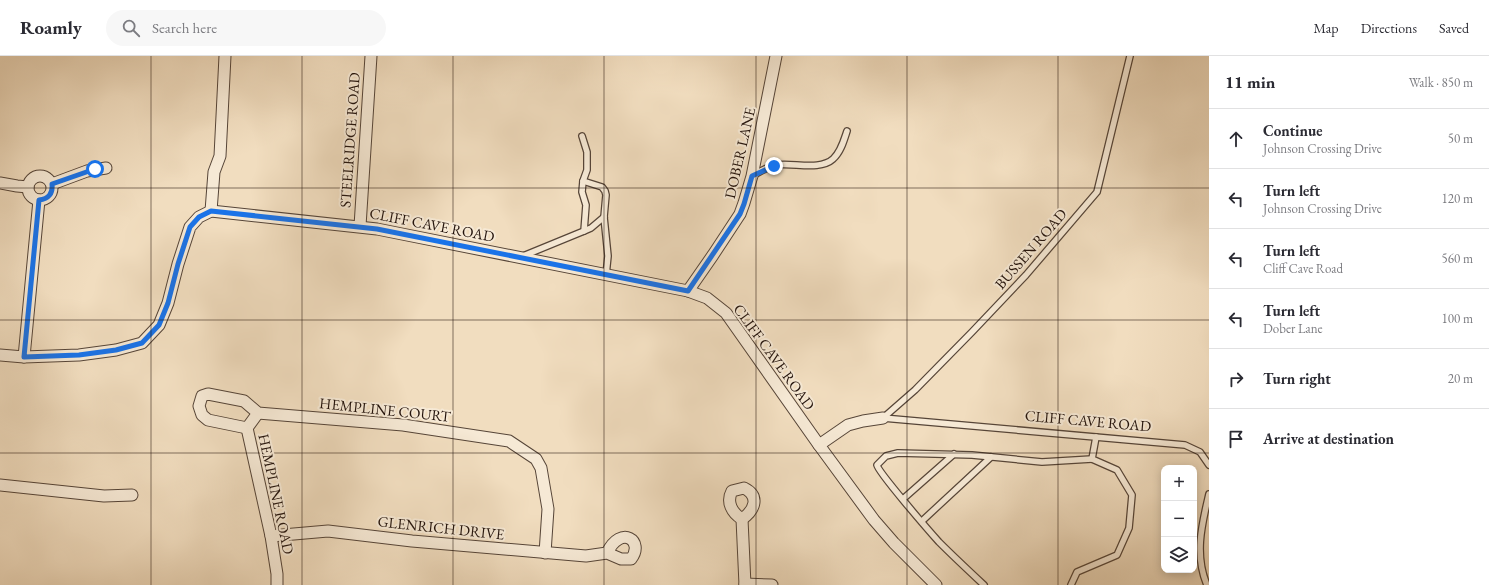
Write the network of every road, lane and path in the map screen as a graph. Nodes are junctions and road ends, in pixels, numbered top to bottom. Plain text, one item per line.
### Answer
1 (225, 56) edge
2 (371, 56) edge
3 (776, 56) edge
4 (1130, 56) edge
5 (847, 131) dead end
6 (582, 136) dead end
7 (106, 168) dead end
8 (752, 176) junction
9 (583, 181) junction
10 (0, 183) edge
11 (52, 184) junction
12 (28, 187) junction
13 (39, 200) junction
14 (211, 211) junction
15 (604, 217) junction
16 (360, 226) junction
17 (584, 230) junction
18 (519, 258) junction
19 (606, 275) junction
20 (688, 291) junction
21 (0, 355) edge
22 (24, 357) junction
23 (258, 413) junction
24 (883, 418) junction
25 (247, 428) junction
26 (1096, 437) junction
27 (819, 445) junction
28 (954, 454) junction
29 (991, 457) junction
30 (1092, 459) junction
31 (1209, 465) edge
32 (0, 485) edge
33 (1209, 494) edge
34 (132, 495) dead end
35 (903, 499) junction
36 (742, 519) dead end
37 (922, 521) junction
38 (271, 536) junction
39 (545, 553) junction
40 (607, 553) dead end
41 (745, 584) edge
42 (277, 585) edge
43 (772, 585) edge
44 (936, 585) edge
45 (984, 585) edge
46 (1072, 585) edge
47 (1207, 585) edge

1 - 14 street
2 - 16 street, STEELRIDGE ROAD
3 - 8 street, DOBER LANE
4 - 24 lane, BUSSEN ROAD
5 - 8 lane
6 - 9 lane
7 - 11 street
8 - 20 street, DOBER LANE
9 - 15 lane
9 - 17 lane
10 - 12 street
11 - 12 street
11 - 13 street
12 - 13 street
13 - 22 street
14 - 16 street, CLIFF CAVE ROAD
14 - 22 street
15 - 17 lane
15 - 19 lane
16 - 18 street, CLIFF CAVE ROAD
17 - 18 lane
18 - 19 street, CLIFF CAVE ROAD
19 - 20 street, CLIFF CAVE ROAD
20 - 27 street, CLIFF CAVE ROAD
21 - 22 street
23 - 25 street, HEMPLINE ROAD
23 - 25 street
23 - 39 street, HEMPLINE COURT
24 - 26 lane, CLIFF CAVE ROAD
24 - 27 street, CLIFF CAVE ROAD
25 - 38 street, HEMPLINE ROAD
26 - 30 lane
26 - 31 lane, CLIFF CAVE ROAD
27 - 44 street, CLIFF CAVE ROAD
28 - 29 lane
28 - 35 lane
28 - 35 lane
29 - 30 lane
29 - 37 lane
30 - 46 lane
32 - 34 street
33 - 47 lane
35 - 37 lane
36 - 41 street
37 - 45 lane
38 - 39 street, GLENRICH DRIVE
38 - 42 street, HEMPLINE ROAD
39 - 40 street, GLENRICH DRIVE
41 - 43 street

